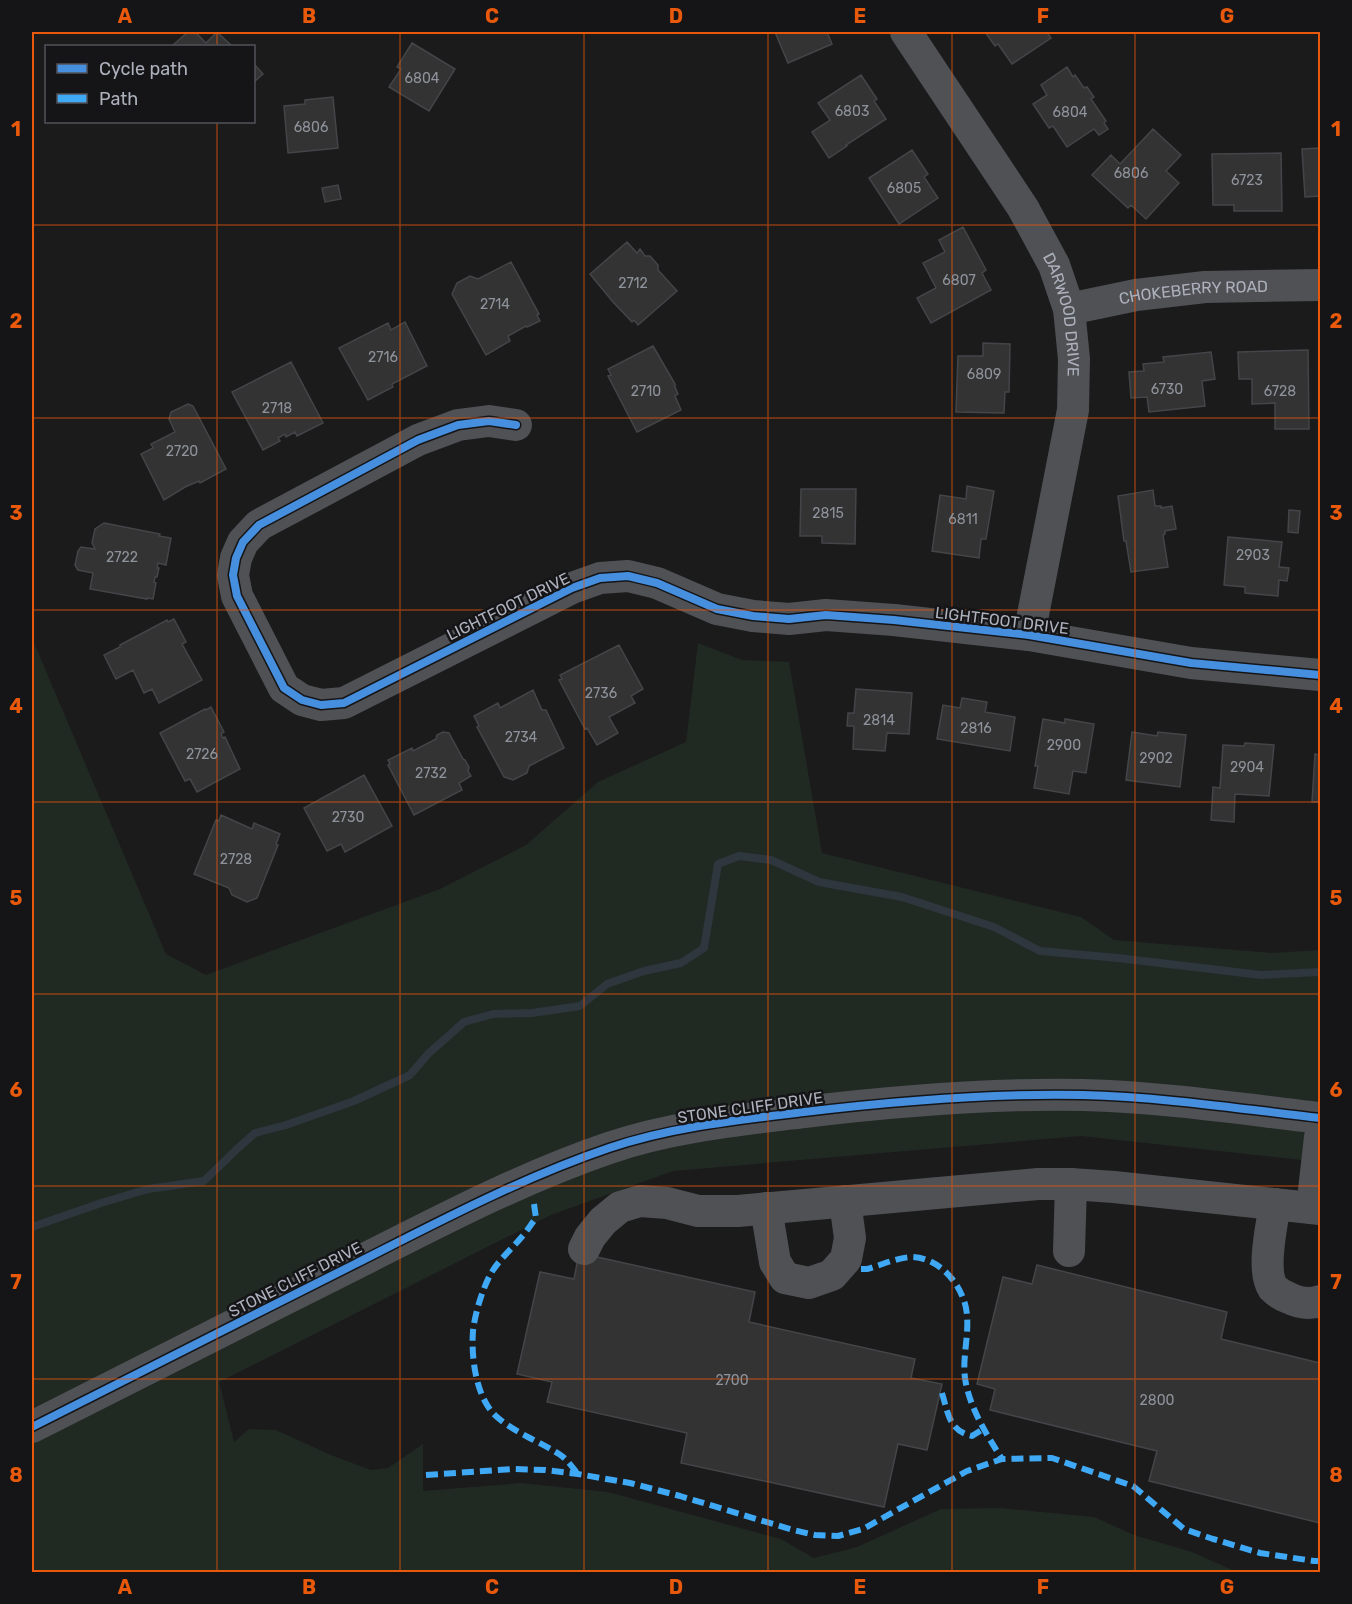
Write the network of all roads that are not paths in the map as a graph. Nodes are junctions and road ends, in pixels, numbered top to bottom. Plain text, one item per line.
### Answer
1 (906, 32) edge
2 (1320, 285) edge
3 (1069, 309) junction
4 (516, 425) dead end
5 (1029, 635) junction
6 (1320, 675) edge
7 (1320, 1118) edge
8 (1320, 1137) edge
9 (1071, 1184) junction
10 (845, 1201) junction
11 (1275, 1204) junction
12 (766, 1208) junction
13 (1316, 1208) edge
14 (584, 1249) dead end
15 (1069, 1251) dead end
16 (1320, 1301) edge
17 (32, 1427) edge

1 - 3 street, DARWOOD DRIVE
2 - 3 street, CHOKEBERRY ROAD
3 - 5 street, DARWOOD DRIVE
4 - 5 street, LIGHTFOOT DRIVE
5 - 6 street, LIGHTFOOT DRIVE
7 - 17 street, STONE CLIFF DRIVE
8 - 13 street
9 - 10 street
9 - 11 street
9 - 15 street
10 - 12 street
10 - 12 street
11 - 13 street
11 - 16 street
12 - 14 street

